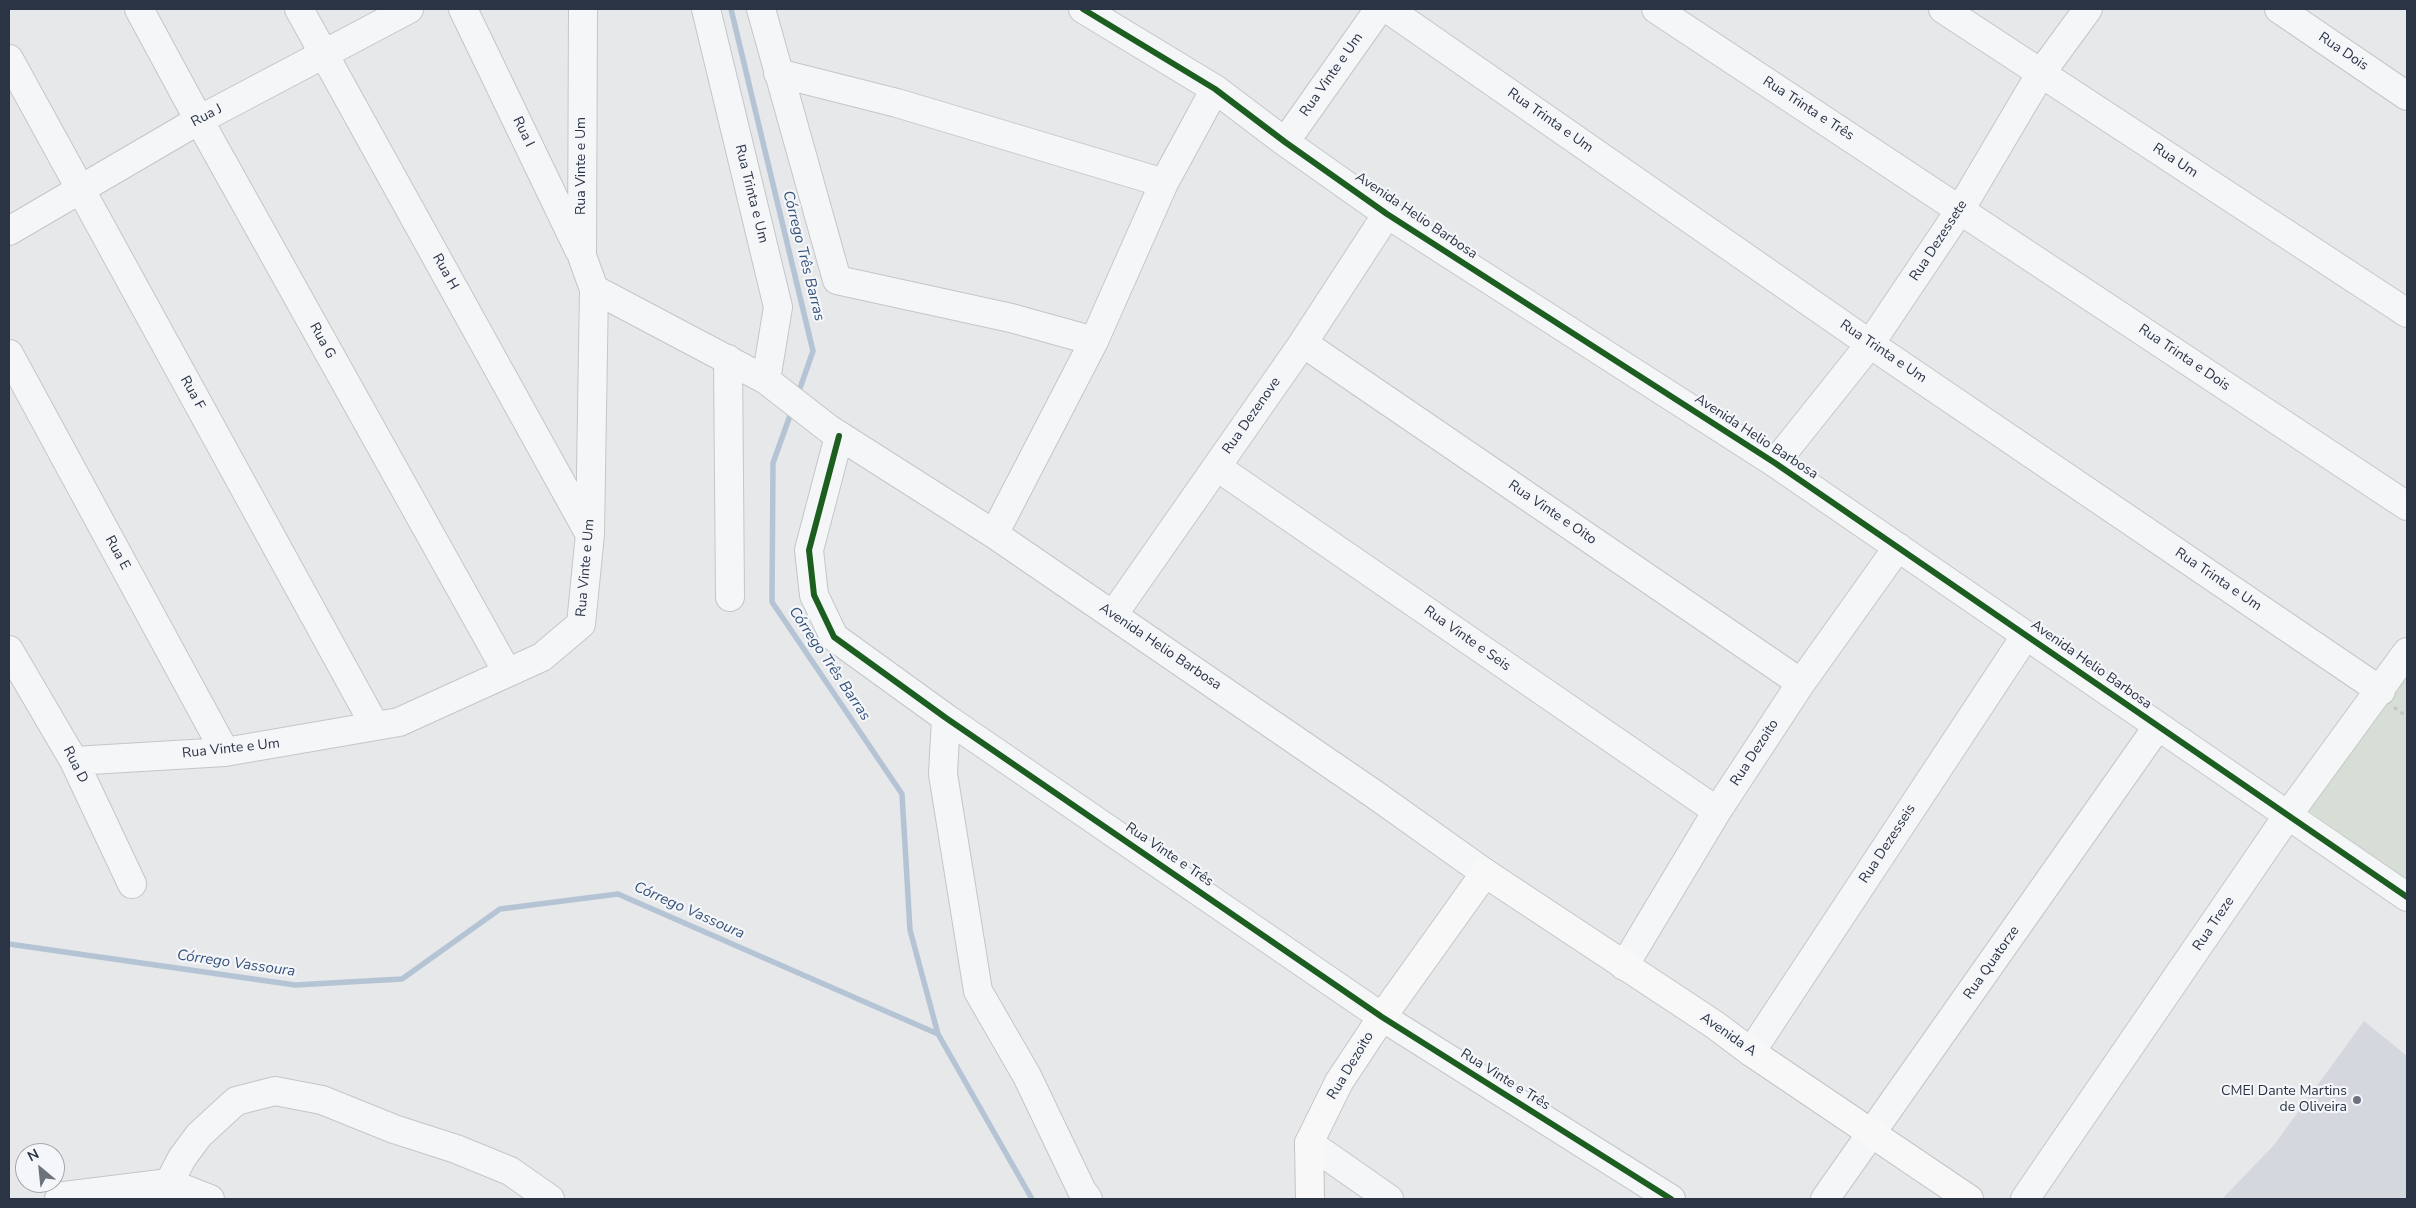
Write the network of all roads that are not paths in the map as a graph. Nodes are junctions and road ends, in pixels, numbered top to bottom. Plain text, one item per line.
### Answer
1 (139, 9) edge
2 (299, 9) edge
3 (409, 9) edge
4 (464, 9) edge
5 (583, 9) edge
6 (706, 9) edge
7 (761, 9) edge
8 (1083, 9) edge
9 (1379, 9) edge
10 (1388, 9) edge
11 (1656, 9) edge
12 (1943, 9) edge
13 (2088, 9) edge
14 (2279, 9) edge
15 (325, 55) junction
16 (9, 59) edge
17 (778, 73) junction
18 (2041, 73) junction
19 (1215, 89) junction
20 (2407, 96) edge
21 (199, 120) junction
22 (1285, 142) junction
23 (1164, 183) junction
24 (81, 191) junction
25 (1960, 210) junction
26 (1387, 214) junction
27 (9, 231) edge
28 (582, 256) junction
29 (594, 289) junction
30 (2407, 313) edge
31 (1094, 341) junction
32 (1303, 342) junction
33 (1870, 344) junction
34 (9, 354) edge
35 (728, 359) junction
36 (775, 388) junction
37 (834, 432) junction
38 (1776, 463) junction
39 (1217, 467) junction
40 (2407, 506) edge
41 (590, 534) junction
42 (994, 534) junction
43 (1898, 547) junction
44 (730, 597) dead end
45 (1113, 615) junction
46 (2026, 635) junction
47 (9, 650) edge
48 (2407, 652) edge
49 (507, 672) junction
50 (1801, 683) junction
51 (2381, 690) junction
52 (946, 718) junction
53 (375, 726) junction
54 (2158, 726) junction
55 (226, 752) junction
56 (74, 761) junction
57 (1717, 811) junction
58 (2288, 815) junction
59 (1485, 873) junction
60 (132, 884) dead end
61 (2407, 897) edge
62 (1624, 966) junction
63 (1382, 1017) junction
64 (1751, 1052) junction
65 (1872, 1134) junction
66 (1309, 1143) junction
67 (168, 1191) edge
68 (59, 1199) edge
69 (210, 1199) edge
70 (550, 1199) edge
71 (1088, 1199) edge
72 (1310, 1199) edge
73 (1389, 1199) edge
74 (1671, 1199) edge
75 (1825, 1199) edge
76 (1969, 1199) edge
77 (2025, 1199) edge

1 - 21 street, Rua G
2 - 15 street, Rua H
3 - 15 street, Rua J
4 - 28 street, Rua I
5 - 28 street, Rua Vinte e Um
6 - 36 street, Rua Trinta e Um
7 - 17 street
8 - 19 street, Avenida Helio Barbosa
9 - 22 street, Rua Vinte e Um
10 - 33 street, Rua Trinta e Um
11 - 25 street, Rua Trinta e Três
12 - 18 street, Rua Um
13 - 18 street, Rua Dezessete
14 - 20 street, Rua Dois
15 - 21 street, Rua J
15 - 41 street, Rua H
16 - 24 street, Rua F
17 - 23 street
17 - 31 street
18 - 25 street, Rua Dezessete
18 - 30 street, Rua Um
19 - 22 street, Avenida Helio Barbosa
19 - 23 street
21 - 24 street, Rua J
21 - 49 street, Rua G
22 - 26 street, Avenida Helio Barbosa
23 - 31 street
24 - 27 street, Rua J
24 - 53 street, Rua F
25 - 33 street, Rua Dezessete
25 - 40 street, Rua Trinta e Dois
26 - 32 street, Rua Dezenove
26 - 38 street, Avenida Helio Barbosa
28 - 29 street, Rua Vinte e Um
29 - 35 street, Avenida Helio Barbosa
29 - 41 street, Rua Vinte e Um
31 - 42 street
32 - 39 street, Rua Dezenove
32 - 50 street, Rua Vinte e Oito
33 - 38 street, Rua Dezessete
33 - 51 street, Rua Trinta e Um
34 - 55 street, Rua E
35 - 36 street, Avenida Helio Barbosa
35 - 44 street
36 - 37 street, Avenida Helio Barbosa
37 - 42 street, Avenida Helio Barbosa
37 - 52 street, Rua Vinte e Três
38 - 43 street, Avenida Helio Barbosa
39 - 45 street, Rua Dezenove
39 - 57 street, Rua Vinte e Seis
41 - 49 street, Rua Vinte e Um
42 - 45 street, Avenida Helio Barbosa
43 - 46 street, Avenida Helio Barbosa
43 - 50 street, Rua Dezoito
45 - 59 street, Avenida Helio Barbosa
46 - 54 street, Avenida Helio Barbosa
46 - 64 street, Rua Dezesseis
47 - 56 street, Rua D
48 - 51 street, Rua Treze
49 - 53 street, Rua Vinte e Um
50 - 57 street, Rua Dezoito
51 - 58 street, Rua Treze
52 - 63 street, Rua Vinte e Três
52 - 71 street
53 - 55 street, Rua Vinte e Um
54 - 58 street, Avenida Helio Barbosa
54 - 65 street, Rua Quatorze
55 - 56 street, Rua Vinte e Um
56 - 60 street, Rua D
57 - 62 street, Rua Dezoito
58 - 61 street, Avenida Helio Barbosa
58 - 77 street, Rua Treze
59 - 62 main road, Avenida A
59 - 63 main road, Rua Dezoito
62 - 64 main road, Avenida A
63 - 66 main road, Rua Dezoito
63 - 74 street, Rua Vinte e Três
64 - 65 main road, Avenida A
65 - 75 street, Rua Quatorze
65 - 76 main road, Avenida A
66 - 72 main road, Rua Dezoito
66 - 73 street
67 - 68 street
67 - 69 street
67 - 70 street

